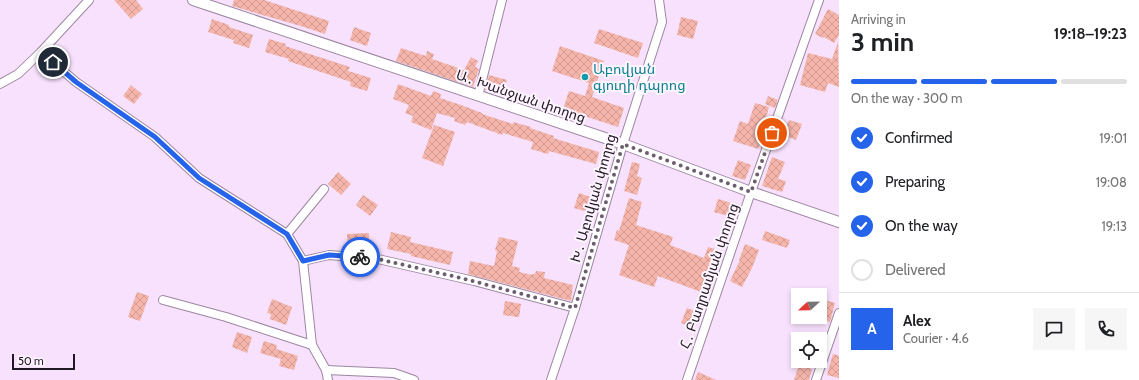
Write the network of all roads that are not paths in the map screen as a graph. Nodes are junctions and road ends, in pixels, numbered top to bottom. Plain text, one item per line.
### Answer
1 (89, 0) edge
2 (193, 0) edge
3 (502, 0) edge
4 (659, 0) edge
5 (819, 0) edge
6 (41, 52) junction
7 (0, 84) edge
8 (478, 96) junction
9 (623, 144) junction
10 (324, 189) dead end
11 (751, 192) junction
12 (839, 222) edge
13 (287, 234) junction
14 (303, 261) junction
15 (163, 300) dead end
16 (575, 308) junction
17 (839, 313) edge
18 (312, 345) junction
19 (326, 370) junction
20 (328, 380) edge
21 (414, 380) edge
22 (551, 380) edge
23 (687, 380) edge
24 (816, 380) edge

1 - 6 street
2 - 8 street, Ա․ Խանջյան փողոց
3 - 8 street
4 - 9 street, Խ․ Աբովյան փողոց
5 - 11 street, Հ․ Բաղրամյան փողոց
6 - 7 street
6 - 13 street
8 - 9 street, Ա․ Խանջյան փողոց
9 - 11 street, Ա․ Խանջյան փողոց
9 - 16 street, Խ․ Աբովյան փողոց
10 - 13 street
11 - 12 street, Ա․ Խանջյան փողոց
11 - 23 street, Հ․ Բաղրամյան փողոց
13 - 14 street
14 - 16 street
14 - 18 street
15 - 18 street
16 - 22 street, Խ․ Աբովյան փողոց
17 - 24 street
18 - 19 street
19 - 20 street
19 - 21 street

